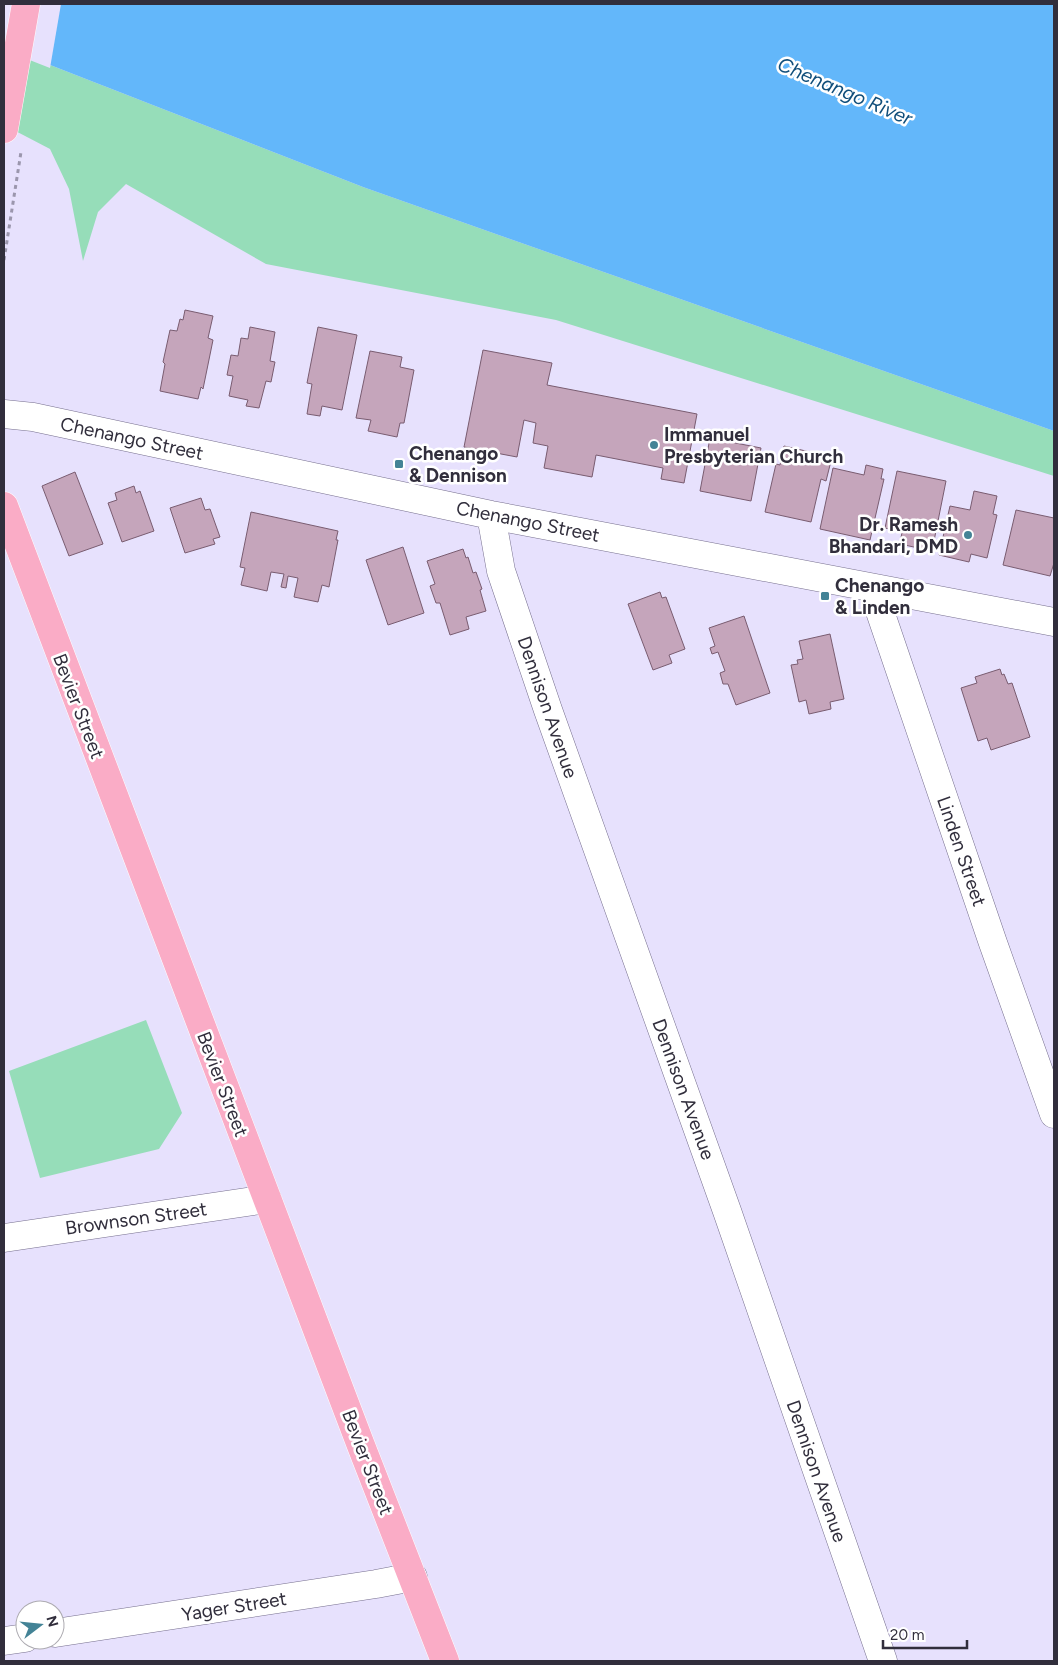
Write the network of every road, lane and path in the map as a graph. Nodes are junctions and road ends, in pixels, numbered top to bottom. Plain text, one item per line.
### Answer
1 (26, 4) edge
2 (4, 129) edge
3 (19, 162) dead end
4 (4, 260) edge
5 (4, 414) edge
6 (4, 506) edge
7 (491, 515) junction
8 (872, 588) junction
9 (1054, 622) edge
10 (1054, 1114) edge
11 (267, 1199) junction
12 (4, 1238) edge
13 (413, 1577) junction
14 (65, 1631) edge
15 (445, 1661) edge
16 (883, 1661) edge

1 - 2 main road
3 - 4 path
5 - 7 street, Chenango Street
6 - 11 main road, Bevier Street
7 - 8 street, Chenango Street
7 - 16 street, Dennison Avenue
8 - 9 street, Chenango Street
8 - 10 street, Linden Street
11 - 12 street, Brownson Street
11 - 13 main road, Bevier Street
13 - 14 street, Yager Street
13 - 15 main road, Bevier Street

